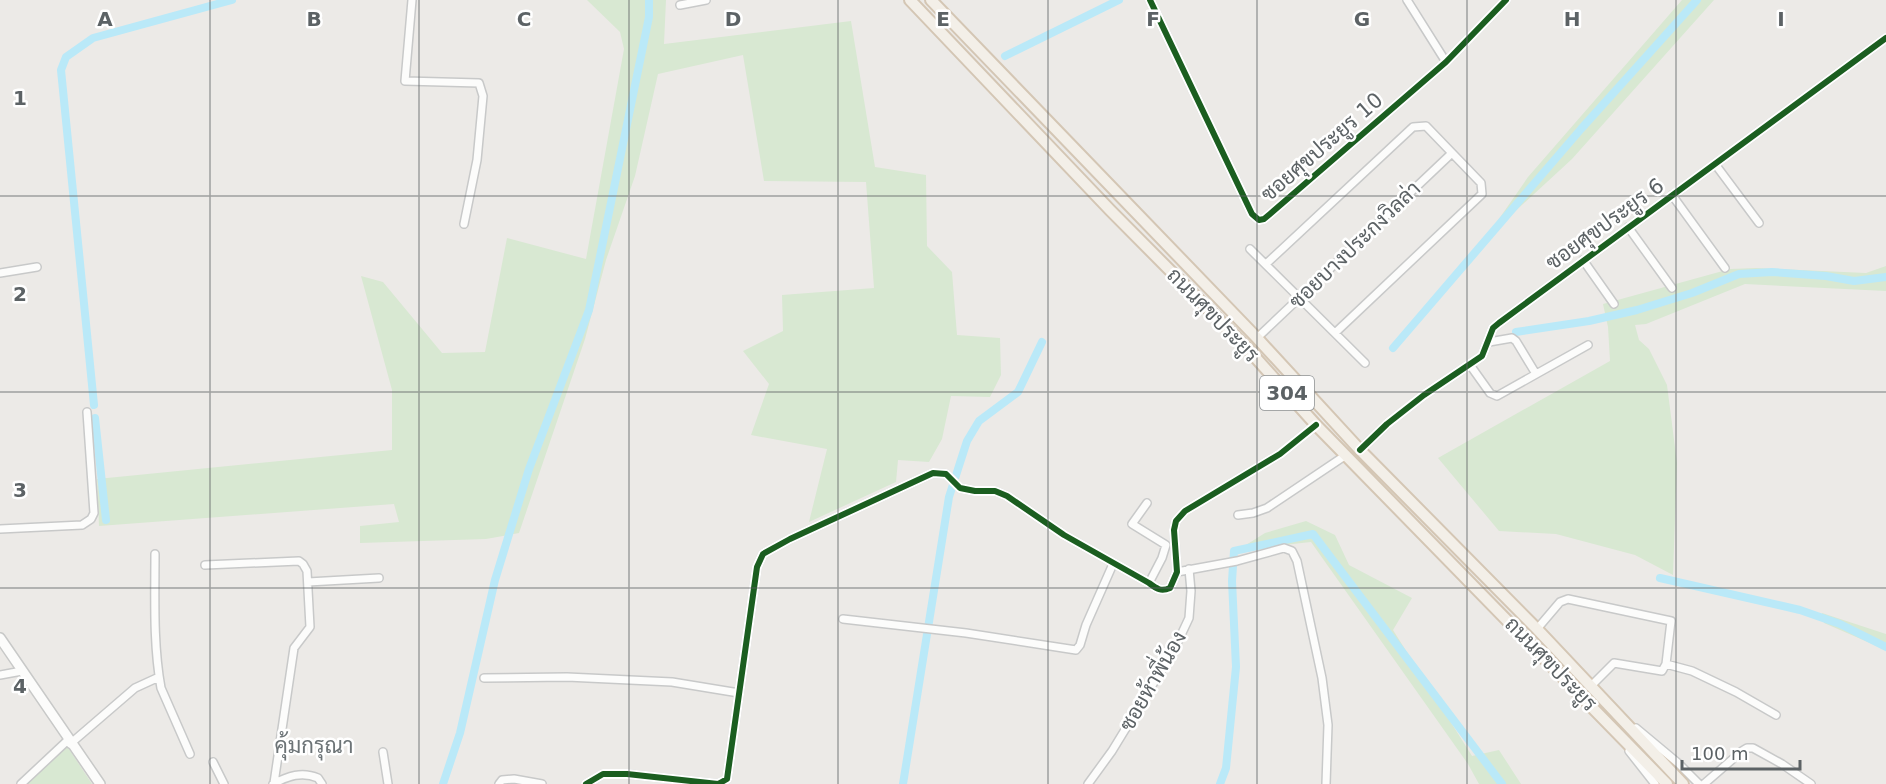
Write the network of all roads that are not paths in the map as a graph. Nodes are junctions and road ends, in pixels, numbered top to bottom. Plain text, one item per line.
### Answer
1 (412, 0) edge
2 (706, 0) edge
3 (910, 0) edge
4 (931, 0) edge
5 (1150, 0) edge
6 (1407, 0) edge
7 (1506, 0) edge
8 (680, 5) dead end
9 (1886, 38) edge
10 (1446, 62) junction
11 (1452, 153) junction
12 (1715, 164) junction
13 (1672, 195) junction
14 (1759, 223) dead end
15 (464, 224) dead end
16 (1628, 227) junction
17 (1250, 249) dead end
18 (1583, 260) junction
19 (1266, 264) junction
20 (37, 267) dead end
21 (1725, 268) dead end
22 (0, 273) edge
23 (1672, 288) dead end
24 (1300, 298) junction
25 (1614, 304) dead end
26 (1335, 333) junction
27 (1257, 338) junction
28 (1489, 342) junction
29 (1588, 345) dead end
30 (1247, 348) junction
31 (1365, 363) dead end
32 (1470, 365) junction
33 (1536, 375) junction
34 (87, 412) dead end
35 (1316, 425) junction
36 (1360, 450) junction
37 (1346, 455) junction
38 (1147, 503) dead end
39 (1238, 515) dead end
40 (0, 529) edge
41 (1166, 545) junction
42 (1175, 547) junction
43 (155, 554) dead end
44 (1113, 564) junction
45 (205, 565) dead end
46 (1189, 569) junction
47 (1177, 572) junction
48 (379, 578) dead end
49 (308, 582) junction
50 (1149, 583) junction
51 (843, 619) dead end
52 (1537, 629) junction
53 (0, 639) edge
54 (1665, 664) junction
55 (22, 671) junction
56 (0, 675) edge
57 (159, 677) junction
58 (484, 678) dead end
59 (1590, 687) junction
60 (739, 693) junction
61 (1611, 707) junction
62 (1776, 715) dead end
63 (1602, 716) junction
64 (69, 742) junction
65 (383, 752) dead end
66 (190, 754) dead end
67 (213, 762) dead end
68 (729, 781) edge
69 (21, 784) edge
70 (100, 784) edge
71 (224, 784) edge
72 (273, 784) edge
73 (322, 784) edge
74 (388, 784) edge
75 (499, 784) edge
76 (542, 784) edge
77 (586, 784) edge
78 (1088, 784) edge
79 (1326, 784) edge
80 (1655, 784) edge
81 (1667, 784) edge
82 (1683, 784) edge
83 (1699, 784) edge
84 (1704, 784) edge
85 (1811, 784) edge

1 - 15 street
2 - 8 street
3 - 30 main road, ถนนศุขประยูร / 304
4 - 27 main road, ถนนศุขประยูร / 304
5 - 10 street, ซอยศุขประยูร 10
6 - 10 street
7 - 10 street, ซอยศุขประยูร 10
9 - 12 street, ซอยศุขประยูร 6
11 - 19 street
11 - 24 street, ซอยบางประกงวิลล่า
11 - 26 street
12 - 13 street, ซอยศุขประยูร 6
12 - 14 street
13 - 16 street, ซอยศุขประยูร 6
13 - 21 street
16 - 18 street, ซอยศุขประยูร 6
16 - 23 street
17 - 19 street
18 - 25 street
18 - 28 street, ซอยศุขประยูร 6
19 - 24 street
20 - 22 street
24 - 26 street
24 - 27 street, ซอยบางประกงวิลล่า
26 - 31 street
27 - 30 main road
27 - 36 main road, ถนนศุขประยูร / 304
28 - 32 street, ซอยศุขประยูร 6
28 - 33 street
29 - 33 street
30 - 35 main road, ถนนศุขประยูร / 304
32 - 33 street
32 - 36 street, ซอยศุขประยูร 6
34 - 40 street
35 - 37 main road, ถนนศุขประยูร / 304
35 - 42 street
36 - 52 main road, ถนนศุขประยูร / 304
37 - 39 street
37 - 63 main road, ถนนศุขประยูร / 304
38 - 41 street
41 - 42 street
41 - 50 street
42 - 47 street
43 - 57 street
44 - 50 street
44 - 51 street
44 - 60 street
45 - 49 street
46 - 47 street
46 - 78 street, ซอยห้าพี่น้อง
46 - 79 street
47 - 50 street
48 - 49 street
49 - 72 street
52 - 54 street
52 - 59 main road, ถนนศุขประยูร / 304
53 - 55 street
54 - 59 street
54 - 62 street
55 - 56 street
55 - 64 street
57 - 64 street
57 - 66 street
58 - 60 street
59 - 61 main road, ถนนศุขประยูร / 304
60 - 68 street
61 - 82 main road, ถนนศุขประยูร / 304
61 - 83 street
63 - 80 street
63 - 81 main road, ถนนศุขประยูร / 304
64 - 69 street
64 - 70 street
65 - 74 street
67 - 71 street
68 - 77 street
72 - 73 street
75 - 76 street
84 - 85 street

